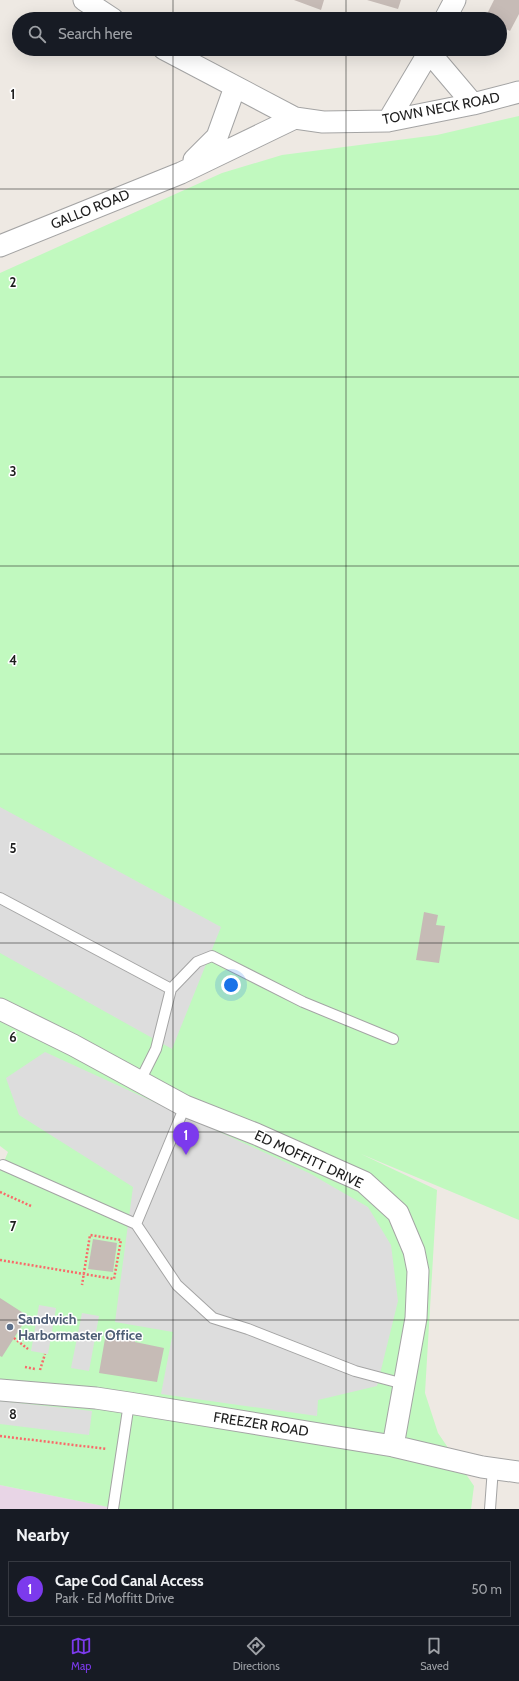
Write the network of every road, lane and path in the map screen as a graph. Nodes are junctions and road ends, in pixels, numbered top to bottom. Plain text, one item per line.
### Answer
1 (84, 0) edge
2 (455, 0) edge
3 (107, 10) edge
4 (449, 12) edge
5 (177, 56) edge
6 (426, 56) edge
7 (435, 56) edge
8 (235, 87) junction
9 (519, 92) edge
10 (473, 104) junction
11 (295, 118) junction
12 (388, 121) junction
13 (181, 173) junction
14 (0, 246) edge
15 (0, 898) edge
16 (171, 989) junction
17 (0, 1009) edge
18 (393, 1039) dead end
19 (140, 1081) junction
20 (184, 1106) junction
21 (3, 1165) dead end
22 (0, 1192) edge
23 (31, 1206) dead end
24 (136, 1224) junction
25 (0, 1260) edge
26 (84, 1274) junction
27 (82, 1285) dead end
28 (14, 1338) dead end
29 (28, 1349) dead end
30 (45, 1354) dead end
31 (25, 1367) dead end
32 (404, 1384) junction
33 (0, 1390) edge
34 (129, 1403) junction
35 (0, 1436) edge
36 (393, 1446) junction
37 (123, 1450) junction
38 (493, 1468) junction
39 (519, 1472) edge
40 (113, 1509) edge
41 (490, 1509) edge

1 - 3 street
2 - 4 street
5 - 8 street, TOWN NECK ROAD
6 - 12 street
7 - 10 street
8 - 11 street, TOWN NECK ROAD
8 - 13 street, GALLO ROAD
9 - 10 street, TOWN NECK ROAD
10 - 12 street, TOWN NECK ROAD
11 - 12 street, TOWN NECK ROAD
11 - 13 street, GALLO ROAD
13 - 14 street, GALLO ROAD
15 - 16 lane
16 - 18 lane
16 - 19 lane
17 - 19 street, ED MOFFITT DRIVE
19 - 20 street, ED MOFFITT DRIVE
20 - 24 lane
20 - 32 street, ED MOFFITT DRIVE
21 - 24 lane
22 - 23 path
24 - 32 lane
25 - 26 path
26 - 26 path
26 - 27 path
28 - 29 path
30 - 31 path
32 - 36 street, ED MOFFITT DRIVE
33 - 34 street, FREEZER ROAD
34 - 36 street, FREEZER ROAD
34 - 37 lane
35 - 37 path
36 - 38 street, FREEZER ROAD
37 - 40 lane
38 - 39 street, FREEZER ROAD
38 - 41 lane

